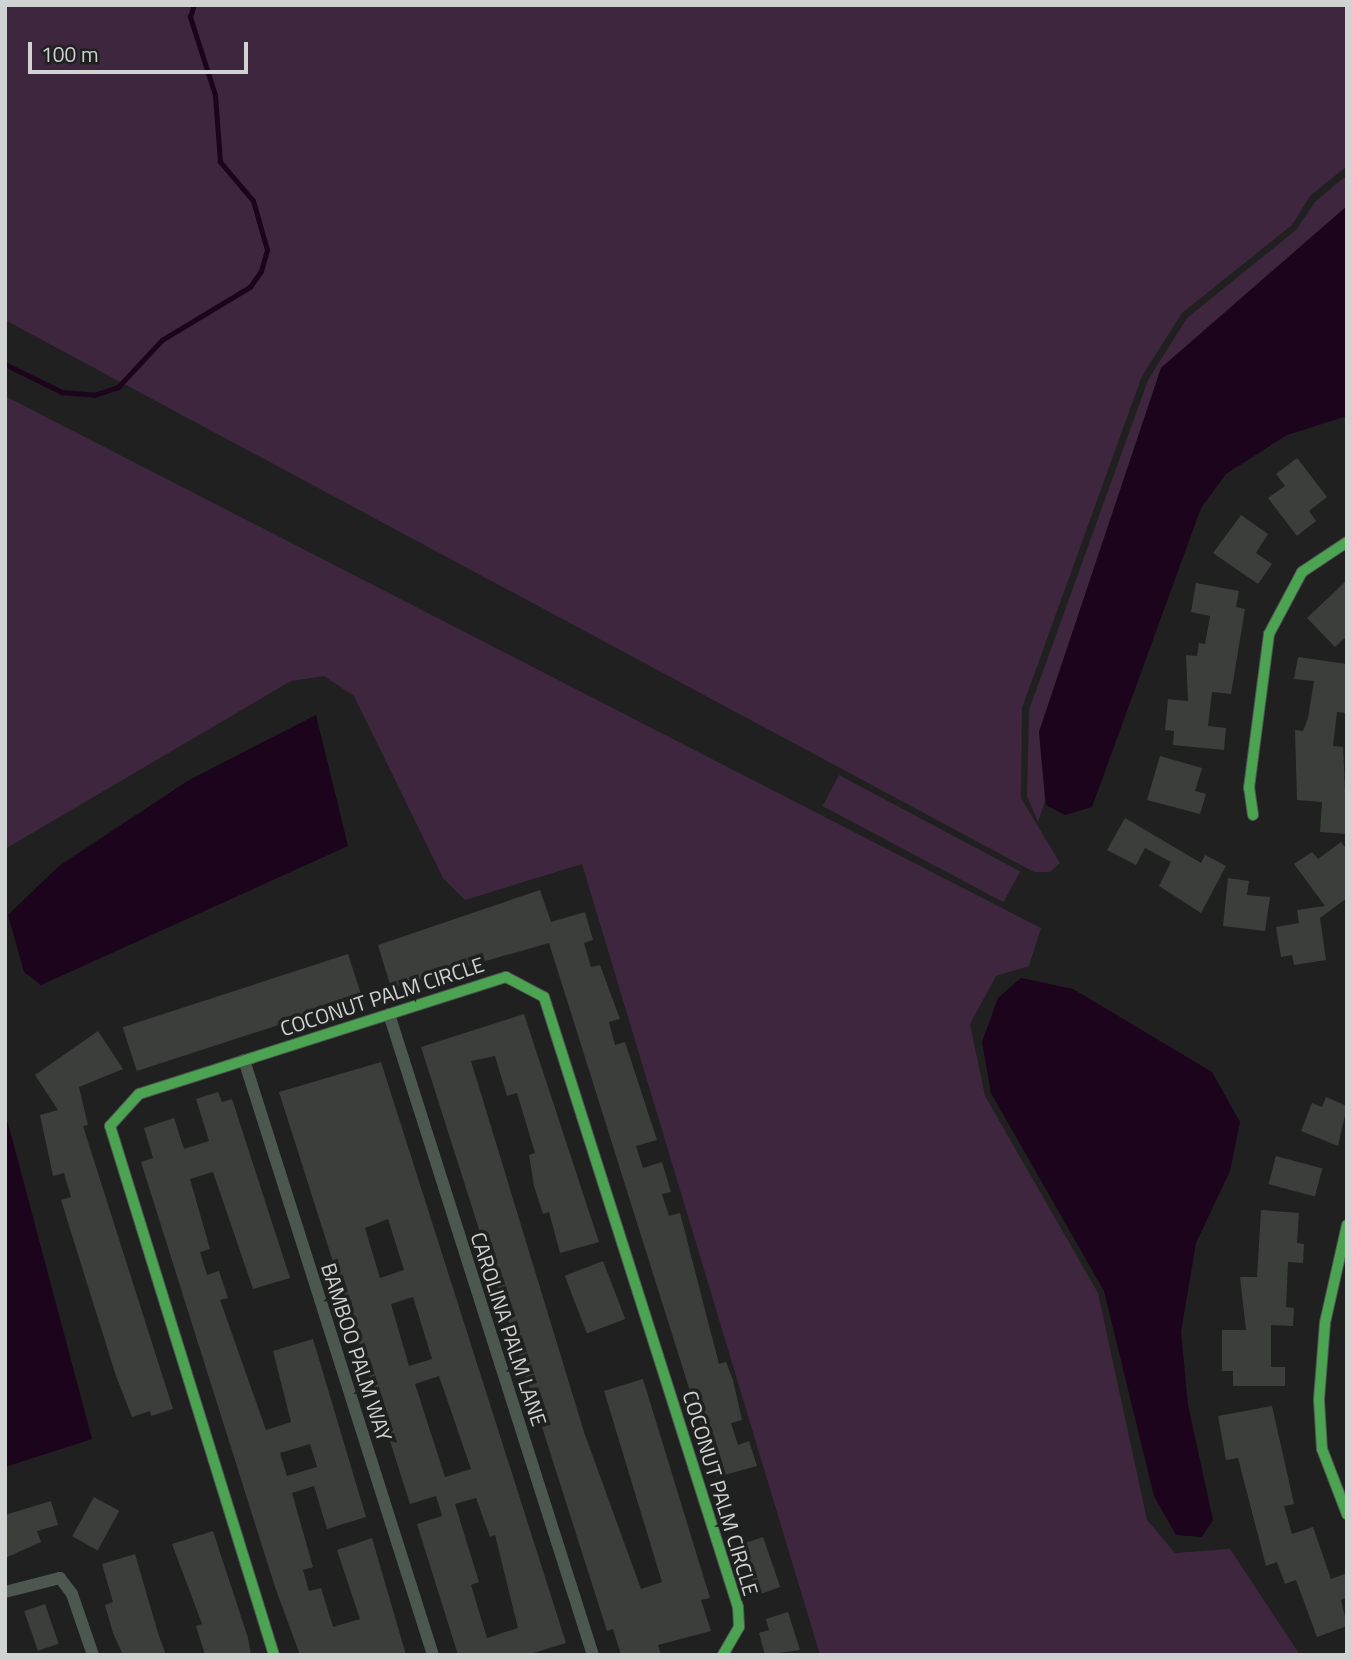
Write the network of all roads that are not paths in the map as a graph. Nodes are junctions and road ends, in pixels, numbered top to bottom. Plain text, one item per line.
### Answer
1 (1347, 542) edge
2 (1253, 815) dead end
3 (389, 1014) junction
4 (244, 1060) junction
5 (1347, 1225) edge
6 (1347, 1514) edge
7 (5, 1592) edge
8 (93, 1655) edge
9 (274, 1655) edge
10 (433, 1655) edge
11 (593, 1655) edge
12 (723, 1655) edge

1 - 2 street
3 - 4 street, COCONUT PALM CIRCLE
3 - 11 street, CAROLINA PALM LANE
3 - 12 street, COCONUT PALM CIRCLE
4 - 9 street, COCONUT PALM CIRCLE
4 - 10 street, BAMBOO PALM WAY
5 - 6 street
7 - 8 street

